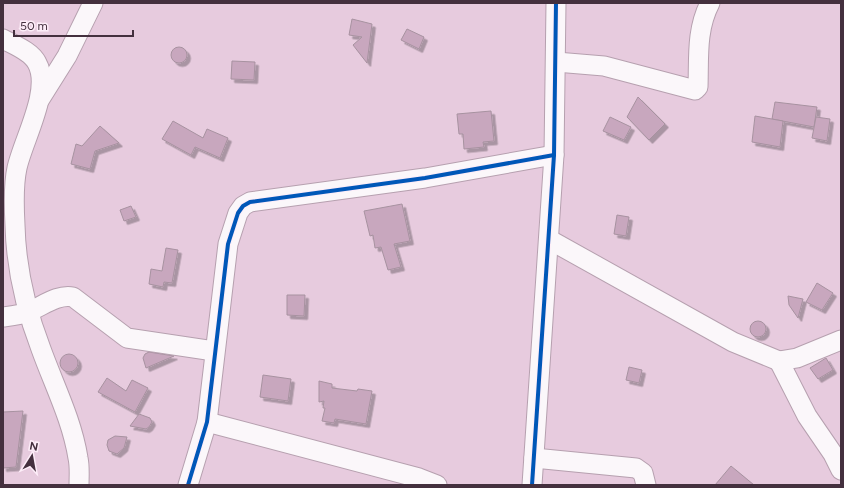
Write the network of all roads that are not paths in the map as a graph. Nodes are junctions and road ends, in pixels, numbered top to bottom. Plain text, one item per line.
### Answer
1 (94, 3) edge
2 (556, 3) edge
3 (710, 3) edge
4 (3, 39) edge
5 (556, 62) junction
6 (39, 100) junction
7 (554, 155) junction
8 (550, 240) junction
9 (28, 312) junction
10 (3, 317) edge
11 (841, 340) edge
12 (214, 351) junction
13 (779, 360) junction
14 (207, 422) junction
15 (534, 458) junction
16 (841, 470) edge
17 (79, 485) edge
18 (188, 485) edge
19 (437, 485) edge
20 (532, 485) edge
21 (646, 485) edge

1 - 6 street
2 - 5 street
3 - 5 street
4 - 6 street
5 - 7 street
6 - 9 street
7 - 8 street
7 - 12 street
8 - 13 street
8 - 15 street
9 - 10 street
9 - 12 street
9 - 17 street
11 - 13 street
12 - 14 street
13 - 16 street
14 - 18 street
14 - 19 street
15 - 20 street
15 - 21 street

